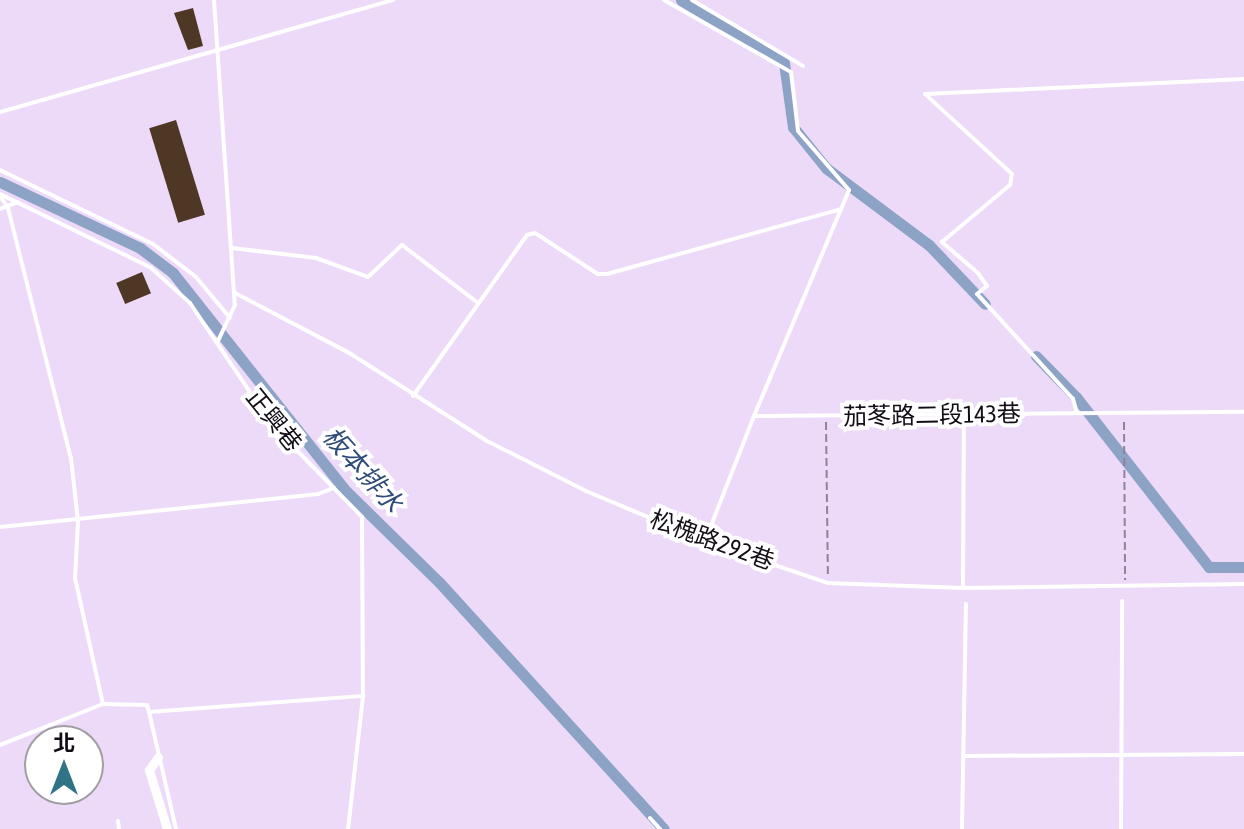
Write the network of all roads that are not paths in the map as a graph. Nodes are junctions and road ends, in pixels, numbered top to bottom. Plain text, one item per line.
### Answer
1 (214, 0) edge
2 (393, 0) edge
3 (664, 0) edge
4 (692, 0) edge
5 (219, 50) junction
6 (803, 66) dead end
7 (1244, 79) edge
8 (0, 112) edge
9 (0, 170) edge
10 (0, 195) edge
11 (18, 202) junction
12 (8, 208) junction
13 (0, 209) edge
14 (841, 209) junction
15 (232, 248) junction
16 (235, 293) junction
17 (478, 303) junction
18 (231, 319) junction
19 (219, 341) junction
20 (413, 396) junction
21 (1244, 412) edge
22 (1077, 413) junction
23 (964, 414) junction
24 (754, 416) junction
25 (335, 488) junction
26 (78, 521) junction
27 (0, 527) edge
28 (705, 541) junction
29 (1244, 584) edge
30 (963, 588) junction
31 (1122, 601) dead end
32 (966, 604) dead end
33 (363, 696) junction
34 (103, 704) junction
35 (149, 712) junction
36 (0, 745) edge
37 (1244, 754) edge
38 (1121, 755) junction
39 (963, 756) junction
40 (158, 757) junction
41 (650, 818) dead end
42 (118, 821) dead end
43 (119, 829) edge
44 (167, 829) edge
45 (176, 829) edge
46 (348, 829) edge
47 (660, 829) edge
48 (962, 829) edge
49 (1121, 829) edge

1 - 5 lane
2 - 5 lane
3 - 14 lane
4 - 6 lane
5 - 8 lane
5 - 15 lane
7 - 22 lane
9 - 18 lane
10 - 11 lane, 正興巷
10 - 12 lane
11 - 12 lane
11 - 19 lane, 正興巷
12 - 13 lane
12 - 26 lane
14 - 17 lane
14 - 24 lane
15 - 16 lane
15 - 17 lane
16 - 18 lane
16 - 20 lane, 松槐路292巷
17 - 20 lane
18 - 19 lane
19 - 25 lane, 正興巷
20 - 28 lane, 松槐路292巷
21 - 22 lane, 茄苳路二段143巷
22 - 23 lane, 茄苳路二段143巷
23 - 24 lane, 茄苳路二段143巷
23 - 30 lane
24 - 28 lane
25 - 26 lane
25 - 33 lane, 正興巷
26 - 27 lane
26 - 34 lane
28 - 30 lane, 松槐路292巷
29 - 30 lane, 松槐路292巷
31 - 38 lane
32 - 39 lane
33 - 35 lane
33 - 46 lane, 正興巷
34 - 35 lane
34 - 36 lane
35 - 40 lane
37 - 38 lane
38 - 39 lane
38 - 49 lane
39 - 48 lane
40 - 44 street
40 - 45 lane
41 - 47 lane
42 - 43 lane

